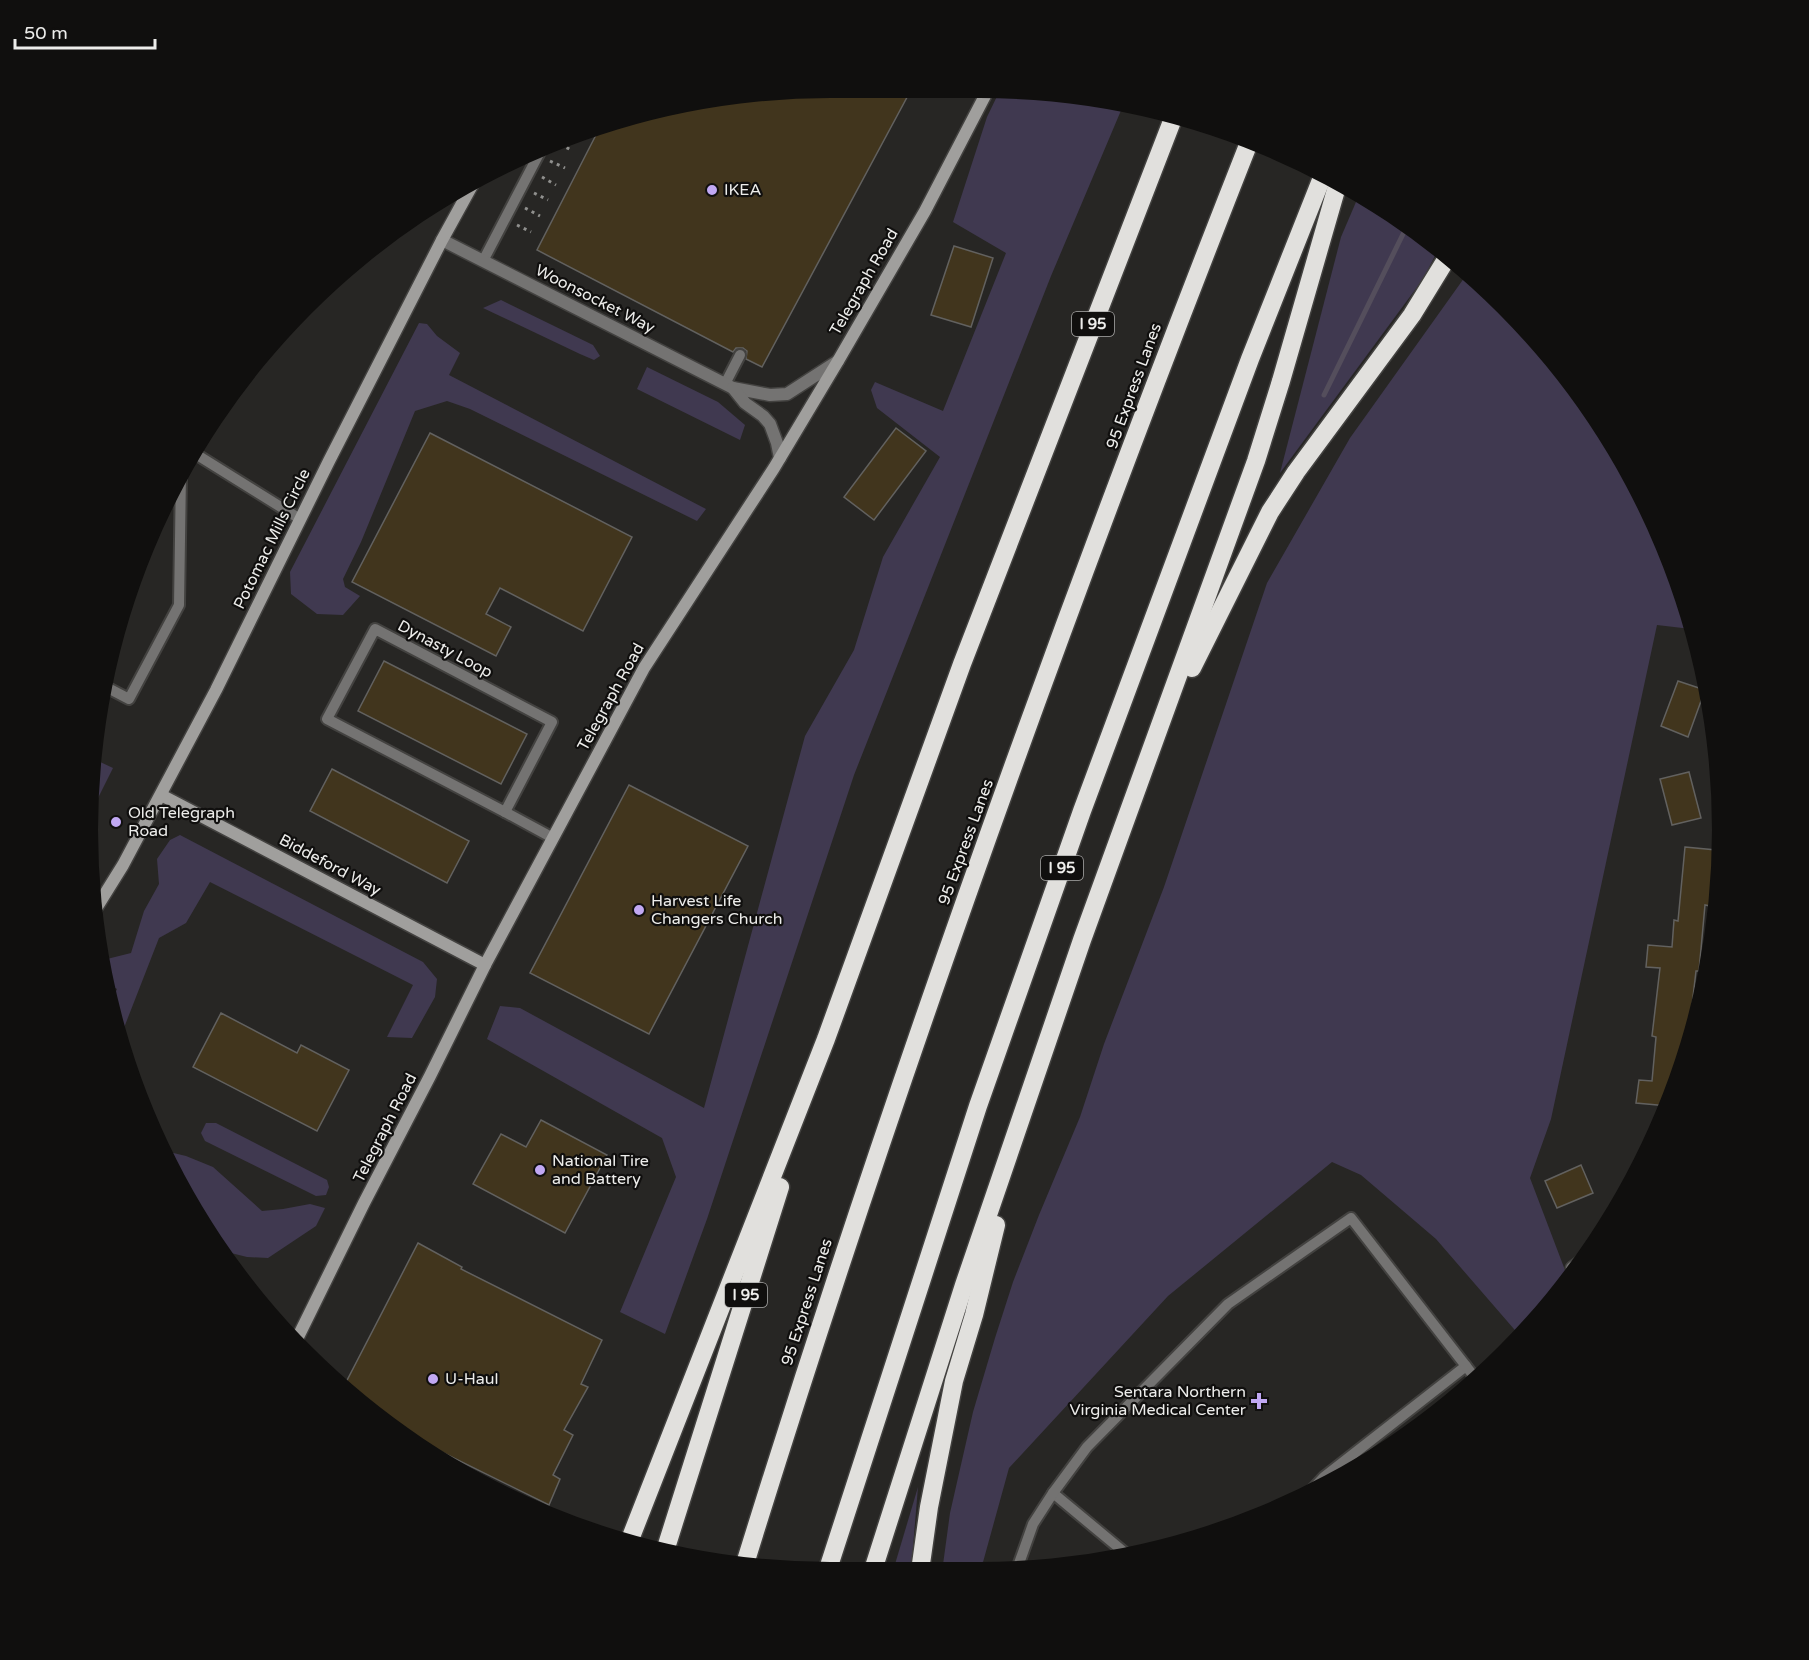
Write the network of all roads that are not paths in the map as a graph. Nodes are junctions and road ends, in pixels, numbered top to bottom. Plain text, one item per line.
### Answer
1 (984, 98) edge
2 (1171, 123) edge
3 (1247, 148) edge
4 (537, 159) edge
5 (1320, 182) edge
6 (1336, 191) edge
7 (467, 194) edge
8 (442, 240) junction
9 (483, 261) junction
10 (1443, 264) edge
11 (740, 355) dead end
12 (838, 361) junction
13 (729, 386) junction
14 (200, 457) edge
15 (780, 458) junction
16 (181, 492) edge
17 (300, 519) junction
18 (112, 690) edge
19 (1150, 753) junction
20 (160, 795) junction
21 (505, 812) junction
22 (554, 838) junction
23 (101, 900) edge
24 (485, 965) junction
25 (826, 1040) junction
26 (1026, 1106) junction
27 (299, 1334) edge
28 (1466, 1366) junction
29 (1471, 1373) edge
30 (1330, 1472) edge
31 (1053, 1493) junction
32 (632, 1535) edge
33 (667, 1544) edge
34 (1120, 1548) edge
35 (747, 1557) edge
36 (1020, 1561) edge
37 (830, 1562) edge
38 (876, 1562) edge
39 (921, 1562) edge

1 - 12 main road, Telegraph Road
2 - 25 highway, I 95
3 - 35 highway, 95 Express Lanes
4 - 9 lane
5 - 37 highway, I 95
6 - 19 highway
7 - 8 main road, Potomac Mills Circle
8 - 9 street, Woonsocket Way
8 - 17 main road, Potomac Mills Circle
9 - 13 street, Woonsocket Way
10 - 19 highway
11 - 13 lane
12 - 13 street, Woonsocket Way
12 - 15 main road, Telegraph Road
13 - 15 street, Woonsocket Way
14 - 17 lane
15 - 22 main road, Telegraph Road
16 - 18 lane
17 - 20 main road, Potomac Mills Circle
19 - 26 highway
20 - 23 main road, Potomac Mills Circle
20 - 24 main road, Biddeford Way
21 - 21 lane, Dynasty Loop
21 - 22 lane, Dynasty Loop
22 - 24 main road, Telegraph Road
24 - 27 main road, Telegraph Road
25 - 32 highway
25 - 33 highway, I 95
26 - 38 highway
26 - 39 highway
28 - 29 lane
28 - 30 lane
28 - 31 lane
31 - 34 lane
31 - 36 lane

